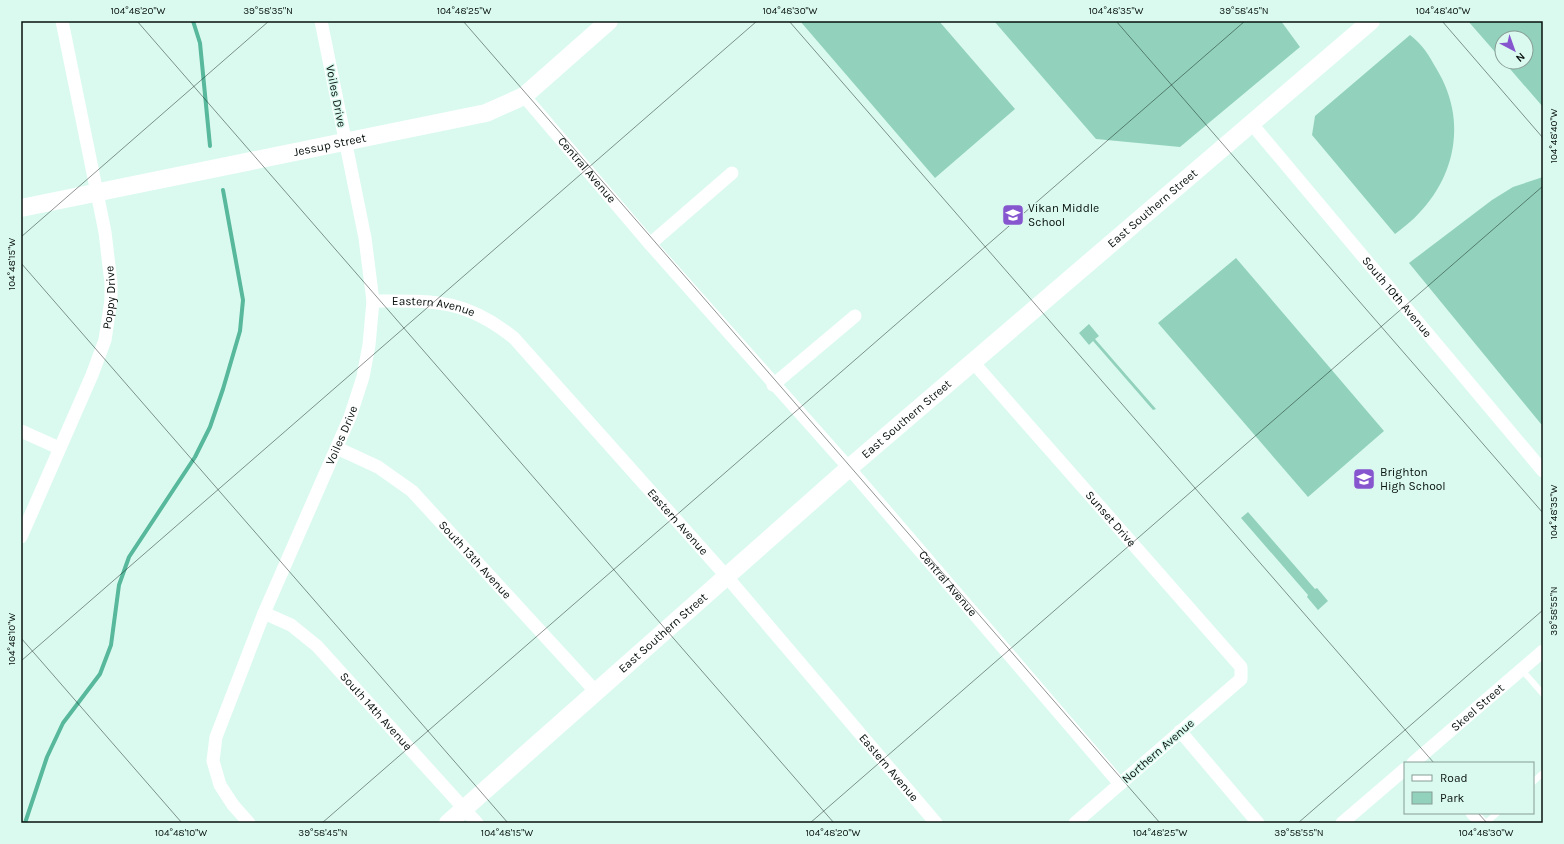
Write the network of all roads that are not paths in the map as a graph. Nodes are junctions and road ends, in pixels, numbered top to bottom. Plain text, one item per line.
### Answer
1 (62, 21) edge
2 (321, 21) edge
3 (1371, 21) edge
4 (606, 22) edge
5 (524, 96) junction
6 (1251, 123) junction
7 (345, 142) junction
8 (732, 173) dead end
9 (96, 193) junction
10 (21, 208) edge
11 (650, 244) junction
12 (373, 301) junction
13 (855, 316) dead end
14 (972, 361) junction
15 (773, 385) junction
16 (21, 431) edge
17 (59, 448) junction
18 (337, 448) junction
19 (849, 468) junction
20 (1543, 471) edge
21 (21, 537) edge
22 (727, 577) junction
23 (264, 613) junction
24 (1543, 652) edge
25 (1522, 670) junction
26 (1241, 679) joint
27 (597, 693) junction
28 (1543, 694) edge
29 (1180, 731) junction
30 (1421, 760) edge
31 (1404, 770) edge
32 (1543, 773) edge
33 (1534, 781) edge
34 (1120, 784) junction
35 (464, 808) junction
36 (1473, 814) edge
37 (1497, 814) edge
38 (249, 823) edge
39 (448, 823) edge
40 (477, 823) edge
41 (936, 823) edge
42 (1075, 823) edge
43 (1258, 823) edge
44 (1342, 823) edge
45 (1481, 823) edge
46 (1486, 823) edge

1 - 9 street, Poppy Drive
2 - 7 street, Voiles Drive
3 - 6 street, East Southern Street
4 - 5 street, Jessup Street
5 - 7 street, Jessup Street
5 - 11 street, Central Avenue
6 - 14 street, East Southern Street
6 - 20 street, South 10th Avenue
7 - 9 street, Jessup Street
7 - 12 street, Voiles Drive
8 - 11 street
9 - 10 street, Jessup Street
9 - 17 street, Poppy Drive
11 - 15 street, Central Avenue
12 - 18 street, Voiles Drive
12 - 22 street, Eastern Avenue
13 - 15 street
14 - 19 street, East Southern Street
14 - 26 street, Sunset Drive
15 - 19 street, Central Avenue
16 - 17 street
17 - 21 street, Poppy Drive
18 - 23 street, Voiles Drive
18 - 27 street, South 13th Avenue
19 - 22 street, East Southern Street
19 - 34 street, Central Avenue
22 - 27 street, East Southern Street
22 - 41 street, Eastern Avenue
23 - 35 street, South 14th Avenue
23 - 38 street, Voiles Drive
24 - 25 street, Skeel Street
25 - 28 lane
25 - 30 street, Skeel Street
26 - 29 street, Northern Avenue
27 - 35 street, East Southern Street
29 - 34 street, Northern Avenue
29 - 43 street
31 - 44 street
32 - 33 lane
34 - 42 street, Northern Avenue
35 - 39 street, East Southern Street
35 - 40 street, South 14th Avenue
36 - 45 street
37 - 46 lane

